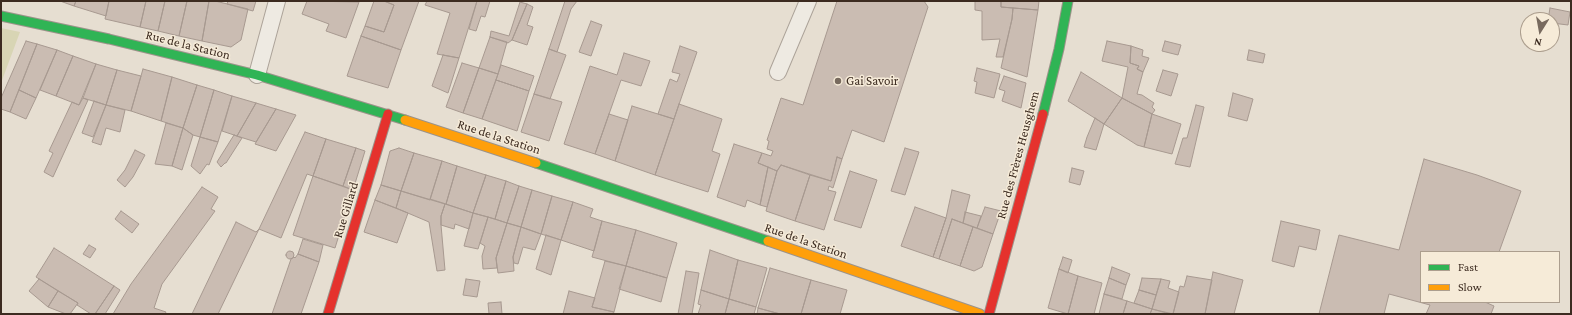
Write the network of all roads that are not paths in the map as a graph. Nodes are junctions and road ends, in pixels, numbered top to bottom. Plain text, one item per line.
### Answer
1 (277, 1) edge
2 (808, 1) edge
3 (1068, 1) edge
4 (1, 16) edge
5 (778, 72) dead end
6 (257, 75) junction
7 (388, 114) junction
8 (328, 314) edge
9 (980, 314) edge
10 (989, 314) edge

1 - 6 lane
2 - 5 lane
3 - 10 street, Rue des Frères Heusghem
4 - 6 street, Rue de la Station
6 - 7 street, Rue de la Station
7 - 8 street, Rue Gillard
7 - 9 street, Rue de la Station

